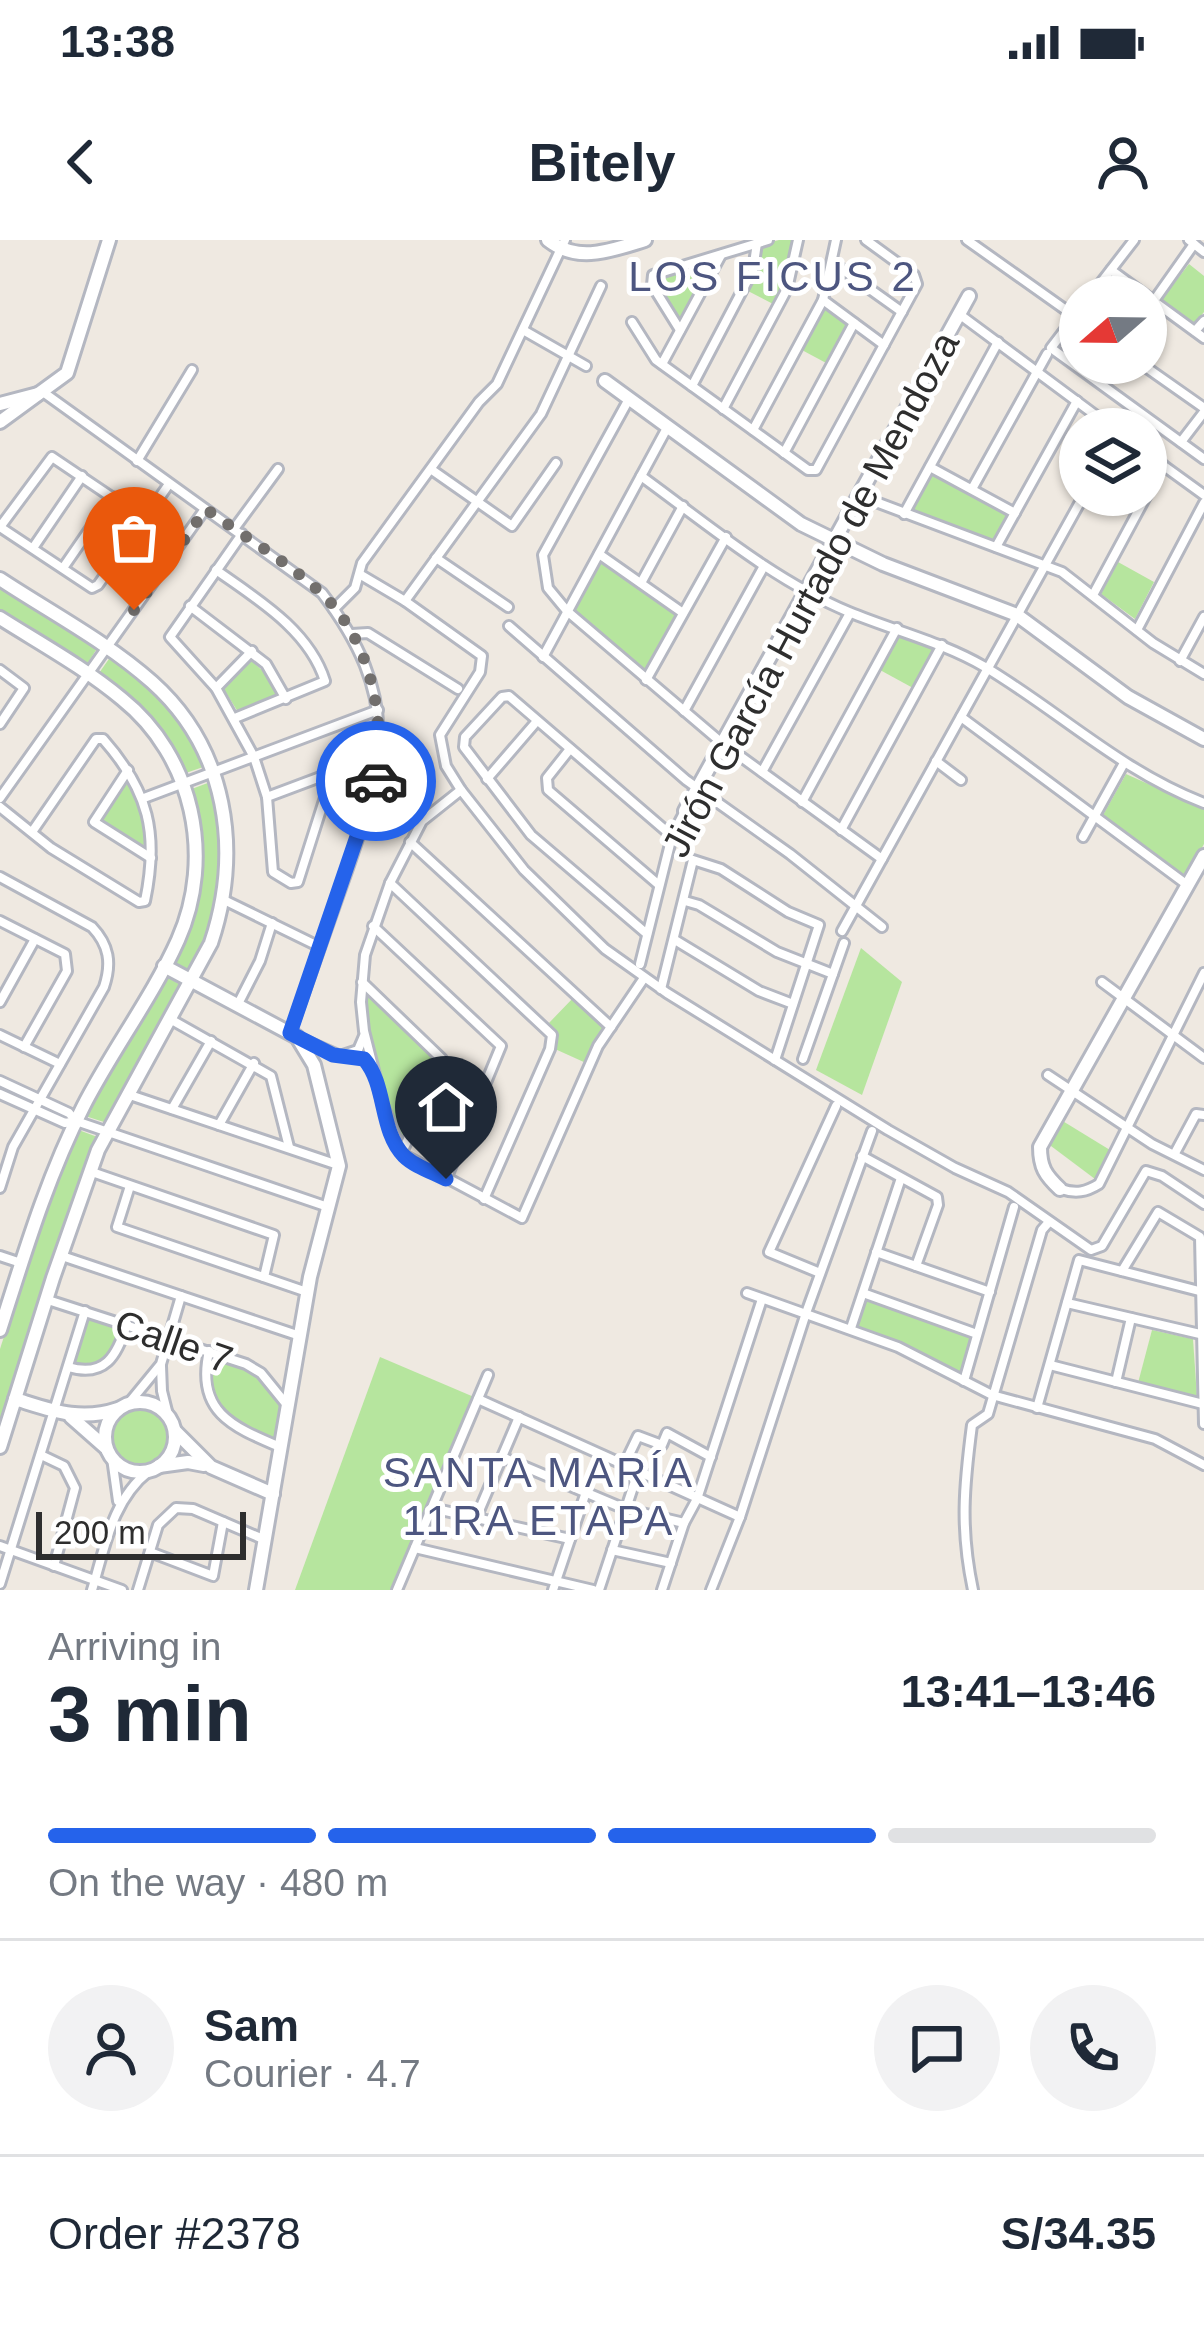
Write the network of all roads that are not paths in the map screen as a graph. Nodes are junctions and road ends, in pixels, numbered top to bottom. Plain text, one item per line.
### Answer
1 (109, 240) edge
2 (548, 240) edge
3 (645, 240) edge
4 (768, 240) edge
5 (798, 240) edge
6 (836, 240) edge
7 (866, 240) edge
8 (1134, 240) edge
9 (973, 242) edge
10 (1192, 242) edge
11 (757, 243) junction
12 (563, 245) edge
13 (1204, 252) edge
14 (721, 254) junction
15 (832, 262) junction
16 (1111, 270) junction
17 (1106, 276) edge
18 (1119, 276) edge
19 (1167, 280) edge
20 (601, 286) dead end
21 (969, 296) dead end
22 (823, 300) junction
23 (1059, 303) edge
24 (902, 312) junction
25 (1167, 312) edge
26 (959, 314) junction
27 (1204, 321) edge
28 (632, 322) dead end
29 (854, 323) junction
30 (524, 330) junction
31 (680, 330) junction
32 (1195, 332) junction
33 (1204, 338) edge
34 (998, 342) junction
35 (884, 345) junction
36 (1047, 354) dead end
37 (569, 356) junction
38 (662, 364) junction
39 (586, 366) dead end
40 (192, 370) dead end
41 (1037, 372) junction
42 (604, 381) dead end
43 (1167, 383) edge
44 (1101, 384) edge
45 (692, 386) junction
46 (41, 393) junction
47 (629, 398) junction
48 (1077, 401) junction
49 (0, 404) edge
50 (1086, 408) edge
51 (723, 409) junction
52 (1204, 410) edge
53 (0, 422) edge
54 (668, 427) junction
55 (753, 430) junction
56 (1181, 442) junction
57 (784, 453) junction
58 (1204, 459) edge
59 (137, 461) junction
60 (556, 463) dead end
61 (930, 467) junction
62 (1167, 468) edge
63 (278, 469) dead end
64 (432, 470) junction
65 (82, 476) junction
66 (641, 476) junction
67 (169, 484) junction
68 (972, 489) junction
69 (112, 496) junction
70 (858, 496) junction
71 (1204, 499) edge
72 (477, 501) junction
73 (683, 506) junction
74 (206, 509) junction
75 (1015, 512) junction
76 (904, 514) junction
77 (1072, 516) edge
78 (1136, 516) edge
79 (144, 519) junction
80 (0, 527) edge
81 (238, 532) junction
82 (726, 537) junction
83 (832, 540) junction
84 (996, 547) junction
85 (33, 548) junction
86 (599, 554) junction
87 (436, 558) junction
88 (764, 566) junction
89 (1044, 566) junction
90 (63, 568) junction
91 (217, 570) junction
92 (361, 575) junction
93 (0, 579) edge
94 (640, 583) junction
95 (805, 590) junction
96 (1093, 595) junction
97 (406, 601) junction
98 (190, 606) junction
99 (508, 607) dead end
100 (334, 609) junction
101 (567, 611) junction
102 (850, 613) junction
103 (683, 614) junction
104 (1017, 615) junction
105 (1204, 616) edge
106 (0, 618) edge
107 (508, 626) dead end
108 (897, 628) junction
109 (1137, 630) junction
110 (352, 634) junction
111 (942, 645) junction
112 (106, 649) junction
113 (252, 651) junction
114 (543, 657) junction
115 (1180, 662) junction
116 (987, 668) junction
117 (0, 670) edge
118 (1204, 674) edge
119 (88, 675) junction
120 (646, 680) junction
121 (216, 688) junction
122 (458, 689) dead end
123 (286, 699) junction
124 (378, 710) junction
125 (684, 712) junction
126 (961, 717) junction
127 (235, 718) junction
128 (537, 721) junction
129 (0, 724) edge
130 (1204, 739) edge
131 (722, 743) junction
132 (570, 749) junction
133 (379, 755) junction
134 (254, 757) junction
135 (936, 761) junction
136 (1124, 764) junction
137 (128, 770) junction
138 (333, 772) junction
139 (762, 772) junction
140 (213, 773) junction
141 (487, 778) junction
142 (961, 780) dead end
143 (183, 784) junction
144 (698, 788) junction
145 (461, 790) junction
146 (267, 796) junction
147 (144, 798) junction
148 (0, 802) edge
149 (802, 802) junction
150 (1204, 802) edge
151 (685, 812) joint
152 (1095, 815) junction
153 (842, 830) junction
154 (32, 832) junction
155 (672, 836) junction
156 (1083, 837) dead end
157 (410, 842) junction
158 (1204, 856) edge
159 (152, 859) junction
160 (882, 859) junction
161 (0, 877) edge
162 (389, 883) junction
163 (659, 885) junction
164 (1188, 885) junction
165 (224, 900) junction
166 (684, 900) junction
167 (856, 906) junction
168 (0, 921) edge
169 (272, 923) junction
170 (373, 926) junction
171 (882, 927) dead end
172 (842, 931) dead end
173 (647, 934) junction
174 (35, 939) junction
175 (675, 940) junction
176 (844, 943) dead end
177 (320, 947) junction
178 (640, 964) dead end
179 (806, 964) junction
180 (164, 966) junction
181 (1204, 973) edge
182 (833, 974) junction
183 (644, 978) junction
184 (192, 981) junction
185 (361, 982) junction
186 (1102, 982) dead end
187 (662, 989) junction
188 (1123, 999) junction
189 (0, 1002) edge
190 (793, 1004) junction
191 (237, 1005) junction
192 (170, 1019) junction
193 (611, 1027) junction
194 (364, 1031) junction
195 (1171, 1034) junction
196 (0, 1035) edge
197 (294, 1035) junction
198 (211, 1041) junction
199 (24, 1047) junction
200 (333, 1055) junction
201 (346, 1056) junction
202 (1204, 1058) edge
203 (803, 1059) dead end
204 (775, 1060) junction
205 (254, 1063) junction
206 (60, 1064) junction
207 (314, 1065) junction
208 (373, 1070) junction
209 (1048, 1075) dead end
210 (0, 1081) edge
211 (1072, 1090) junction
212 (0, 1094) edge
213 (127, 1094) junction
214 (42, 1100) junction
215 (836, 1106) dead end
216 (172, 1109) junction
217 (37, 1111) junction
218 (1204, 1115) edge
219 (76, 1121) junction
220 (219, 1125) junction
221 (1127, 1127) junction
222 (872, 1131) dead end
223 (108, 1132) junction
224 (0, 1140) edge
225 (14, 1147) junction
226 (289, 1149) junction
227 (1175, 1153) junction
228 (402, 1154) junction
229 (862, 1156) junction
230 (339, 1166) junction
231 (1204, 1170) edge
232 (90, 1172) junction
233 (901, 1178) junction
234 (446, 1179) junction
235 (130, 1186) junction
236 (0, 1188) edge
237 (1060, 1189) joint
238 (484, 1198) junction
239 (1204, 1204) edge
240 (330, 1208) junction
241 (1014, 1208) dead end
242 (1049, 1222) junction
243 (876, 1252) junction
244 (0, 1256) edge
245 (60, 1256) junction
246 (21, 1263) junction
247 (916, 1266) junction
248 (1122, 1271) junction
249 (820, 1273) junction
250 (264, 1277) junction
251 (1199, 1291) junction
252 (307, 1292) junction
253 (990, 1292) junction
254 (747, 1293) dead end
255 (862, 1293) junction
256 (181, 1296) junction
257 (46, 1299) junction
258 (762, 1299) junction
259 (1067, 1303) junction
260 (86, 1312) junction
261 (806, 1313) junction
262 (1131, 1318) junction
263 (127, 1324) junction
264 (851, 1328) junction
265 (0, 1330) edge
266 (977, 1334) junction
267 (1201, 1334) junction
268 (300, 1336) junction
269 (169, 1338) junction
270 (209, 1352) junction
271 (161, 1364) junction
272 (1050, 1365) junction
273 (68, 1367) junction
274 (488, 1375) dead end
275 (964, 1381) junction
276 (1116, 1382) junction
277 (992, 1395) junction
278 (15, 1399) junction
279 (478, 1399) junction
280 (1203, 1404) edge
281 (124, 1406) junction
282 (288, 1406) junction
283 (1037, 1408) junction
284 (54, 1411) junction
285 (70, 1416) junction
286 (518, 1417) junction
287 (172, 1424) junction
288 (1204, 1424) edge
289 (0, 1447) edge
290 (280, 1448) junction
291 (109, 1453) junction
292 (40, 1455) junction
293 (502, 1457) junction
294 (711, 1457) junction
295 (626, 1463) junction
296 (1204, 1465) edge
297 (211, 1467) junction
298 (154, 1468) junction
299 (639, 1468) junction
300 (586, 1492) junction
301 (273, 1494) junction
302 (697, 1499) junction
303 (118, 1508) junction
304 (432, 1508) junction
305 (626, 1509) junction
306 (476, 1517) junction
307 (740, 1517) junction
308 (223, 1522) junction
309 (684, 1523) junction
310 (570, 1539) junction
311 (265, 1540) junction
312 (0, 1546) edge
313 (415, 1548) junction
314 (11, 1550) junction
315 (612, 1550) junction
316 (150, 1552) junction
317 (671, 1563) junction
318 (54, 1566) junction
319 (0, 1584) edge
320 (94, 1585) edge
321 (554, 1586) edge
322 (122, 1590) edge
323 (138, 1590) edge
324 (256, 1590) edge
325 (397, 1590) edge
326 (596, 1590) edge
327 (662, 1590) edge
328 (711, 1590) edge
329 (973, 1590) edge

1 - 46 street
2 - 12 street
3 - 12 street
4 - 11 street
5 - 51 street
6 - 15 street
7 - 24 street
8 - 16 street
9 - 23 street
10 - 13 street
10 - 19 street
11 - 14 street
11 - 45 street
12 - 30 street
14 - 31 street
14 - 31 street
15 - 22 street
15 - 24 street
16 - 17 street
16 - 18 street
20 - 37 street
21 - 26 street, Jirón García Hurtado de Mendoza
22 - 29 street
22 - 55 street
24 - 35 street
25 - 32 street
26 - 34 street
26 - 70 street, Jirón García Hurtado de Mendoza
27 - 32 street
28 - 38 street
29 - 35 street
29 - 57 street
30 - 37 street
30 - 64 street
31 - 38 street
32 - 33 street
34 - 41 street
34 - 61 street
35 - 57 street
36 - 41 street
37 - 39 street
37 - 72 street
38 - 45 street
40 - 59 street
41 - 48 street
41 - 68 street
42 - 47 street
43 - 52 street
44 - 56 street
45 - 51 street
46 - 49 street
46 - 53 street
46 - 59 street
47 - 54 street
47 - 101 street
48 - 50 street
48 - 75 street
51 - 55 street
52 - 56 street
54 - 66 street
54 - 83 street
55 - 57 street
56 - 58 street
59 - 67 street
60 - 72 street
61 - 68 street
61 - 76 street
62 - 71 street
63 - 81 street
64 - 72 street
64 - 92 street
65 - 69 street
65 - 80 street
65 - 85 street
66 - 73 street
66 - 86 street
67 - 74 street
67 - 79 street
68 - 75 street
69 - 79 street
69 - 90 street
70 - 76 street
70 - 83 street, Jirón García Hurtado de Mendoza
71 - 109 street
72 - 87 street
73 - 82 street
73 - 94 street
74 - 81 street
74 - 112 street
75 - 84 street
76 - 84 street
77 - 89 street
78 - 96 street
79 - 90 street
80 - 85 street
81 - 91 street
81 - 100 street
82 - 88 street
82 - 103 street
83 - 95 street, Jirón García Hurtado de Mendoza
83 - 104 street
84 - 89 street
85 - 90 street
86 - 94 street
86 - 101 street
87 - 97 street
87 - 99 street
88 - 95 street
88 - 125 street
89 - 96 street
89 - 104 street
91 - 98 street
91 - 123 street
92 - 97 street
92 - 100 street
93 - 112 street
94 - 103 street
95 - 102 street
95 - 131 street, Jirón García Hurtado de Mendoza
96 - 109 street
97 - 145 street
98 - 113 street
98 - 121 street
100 - 110 street
101 - 114 street
101 - 120 street
102 - 108 street
102 - 139 street
103 - 120 street
104 - 116 street
104 - 130 street
105 - 115 street
106 - 119 street
107 - 114 street
108 - 111 street
108 - 149 street
109 - 115 street
110 - 122 street
110 - 124 street
111 - 116 street
111 - 153 street
112 - 119 street
112 - 140 street
113 - 121 street
113 - 123 street
114 - 144 street
115 - 118 street
116 - 126 street
116 - 136 street
117 - 129 street
119 - 143 street
119 - 148 street
120 - 125 street
121 - 127 street
123 - 127 street
124 - 133 street
124 - 134 street
125 - 131 street
126 - 135 street
126 - 152 street
127 - 134 street
128 - 132 street
128 - 141 street
128 - 141 street
131 - 139 street
131 - 144 street, Jirón García Hurtado de Mendoza
132 - 155 street
132 - 163 street
133 - 138 street
133 - 177 street
134 - 140 street
134 - 146 street
135 - 142 street
135 - 160 street
136 - 150 street
136 - 152 street
137 - 147 street
137 - 154 street
137 - 159 street
138 - 146 street
138 - 146 street
139 - 149 street
140 - 143 street
140 - 165 street
141 - 173 street
143 - 147 street
143 - 180 street
144 - 151 street, Jirón García Hurtado de Mendoza
144 - 167 street
145 - 157 street
145 - 183 street
147 - 159 street
148 - 154 street
149 - 153 street
151 - 155 street, Jirón García Hurtado de Mendoza
152 - 156 street
152 - 164 street
153 - 160 street
154 - 159 street
155 - 163 street, Jirón García Hurtado de Mendoza
157 - 162 street
157 - 193 street
158 - 164 street
160 - 167 street
161 - 206 street
162 - 170 street
162 - 238 street
163 - 173 street, Jirón García Hurtado de Mendoza
164 - 188 street
165 - 169 street
165 - 184 street
166 - 175 street
166 - 179 street
166 - 179 street
167 - 171 street
167 - 172 street
168 - 174 street
169 - 177 street
169 - 191 street
170 - 185 street
170 - 234 street
173 - 178 street, Jirón García Hurtado de Mendoza
174 - 189 street
174 - 199 street
175 - 187 street
175 - 190 street
176 - 182 street
177 - 197 street
179 - 182 street
179 - 190 street
180 - 184 street
180 - 219 street
181 - 195 street
182 - 203 street
183 - 187 street
183 - 193 street
184 - 191 street
184 - 192 street
185 - 194 street
185 - 228 street
186 - 188 street
187 - 204 street
188 - 195 street
188 - 211 street
190 - 204 street
191 - 197 street
192 - 198 street
192 - 213 street
193 - 238 street
194 - 201 street
194 - 208 street
195 - 202 street
195 - 221 street
196 - 199 street
197 - 200 street
197 - 207 street
198 - 205 street
198 - 216 street
199 - 206 street
200 - 201 street
200 - 207 street
201 - 208 street
204 - 242 street
205 - 220 street
205 - 226 street
206 - 214 street
207 - 230 street
208 - 228 street
209 - 211 street
210 - 214 street
211 - 221 street
211 - 237 street
212 - 217 street
213 - 216 street
213 - 223 street
214 - 217 street
214 - 219 street
215 - 249 street
216 - 220 street
217 - 219 street
217 - 225 street
218 - 227 street
219 - 223 street
219 - 246 street
220 - 226 street
221 - 227 street
221 - 237 street
222 - 229 street
223 - 232 street
223 - 240 street
224 - 225 street
225 - 236 street
226 - 230 street
227 - 231 street
228 - 234 street
229 - 233 street
229 - 249 street
230 - 240 street
232 - 235 street
232 - 245 street
233 - 243 street
233 - 247 street
234 - 238 street
235 - 250 street
235 - 250 street
239 - 242 street
240 - 252 street
241 - 253 street
242 - 277 street
243 - 247 street
243 - 255 street
244 - 246 street
245 - 256 street
245 - 257 street
246 - 265 street
247 - 253 street
248 - 251 street
248 - 251 street
248 - 259 street
249 - 261 street
250 - 252 street
251 - 267 street
252 - 268 street
253 - 266 street
254 - 258 street
255 - 264 street
255 - 266 street
256 - 268 street
256 - 269 street
257 - 260 street, Calle 7
257 - 278 street
258 - 261 street
258 - 294 street
259 - 262 street
259 - 272 street
260 - 263 street, Calle 7
260 - 273 street
261 - 264 street
261 - 307 street
262 - 267 street
262 - 276 street
263 - 269 street, Calle 7
263 - 273 street
264 - 275 street
266 - 275 street
267 - 280 street
268 - 282 street
269 - 270 street, Calle 7
269 - 271 street
270 - 282 street, Calle 7
270 - 290 street
271 - 281 street
271 - 287 street
272 - 276 street
272 - 283 street
273 - 284 street
274 - 279 street
275 - 277 street
276 - 280 street
277 - 283 street
277 - 329 street
278 - 284 street
278 - 289 street
279 - 286 street
279 - 304 street
280 - 288 street
281 - 285 street
281 - 287 street
281 - 291 street
282 - 290 street
283 - 296 street
284 - 285 street
284 - 292 street
285 - 291 street
286 - 293 street
286 - 295 street
287 - 297 street
287 - 298 street
290 - 301 street
291 - 298 street
291 - 303 street
292 - 314 street
292 - 318 street
293 - 300 street
293 - 306 street
294 - 295 street
294 - 302 street
295 - 299 street
297 - 298 street
297 - 301 street
298 - 303 street
299 - 302 street
299 - 305 street
300 - 305 street
300 - 310 street
301 - 311 street
302 - 307 street
302 - 309 street
303 - 320 street
304 - 306 street
304 - 313 street
305 - 309 street
305 - 315 street
306 - 310 street
307 - 328 street
308 - 311 street
308 - 316 street
308 - 316 street
309 - 317 street
310 - 321 street
311 - 324 street
312 - 314 street
313 - 321 street
313 - 325 street
314 - 318 street
314 - 319 street
315 - 317 street
315 - 326 street
316 - 323 street
317 - 327 street
318 - 320 street
320 - 322 street
321 - 326 street

